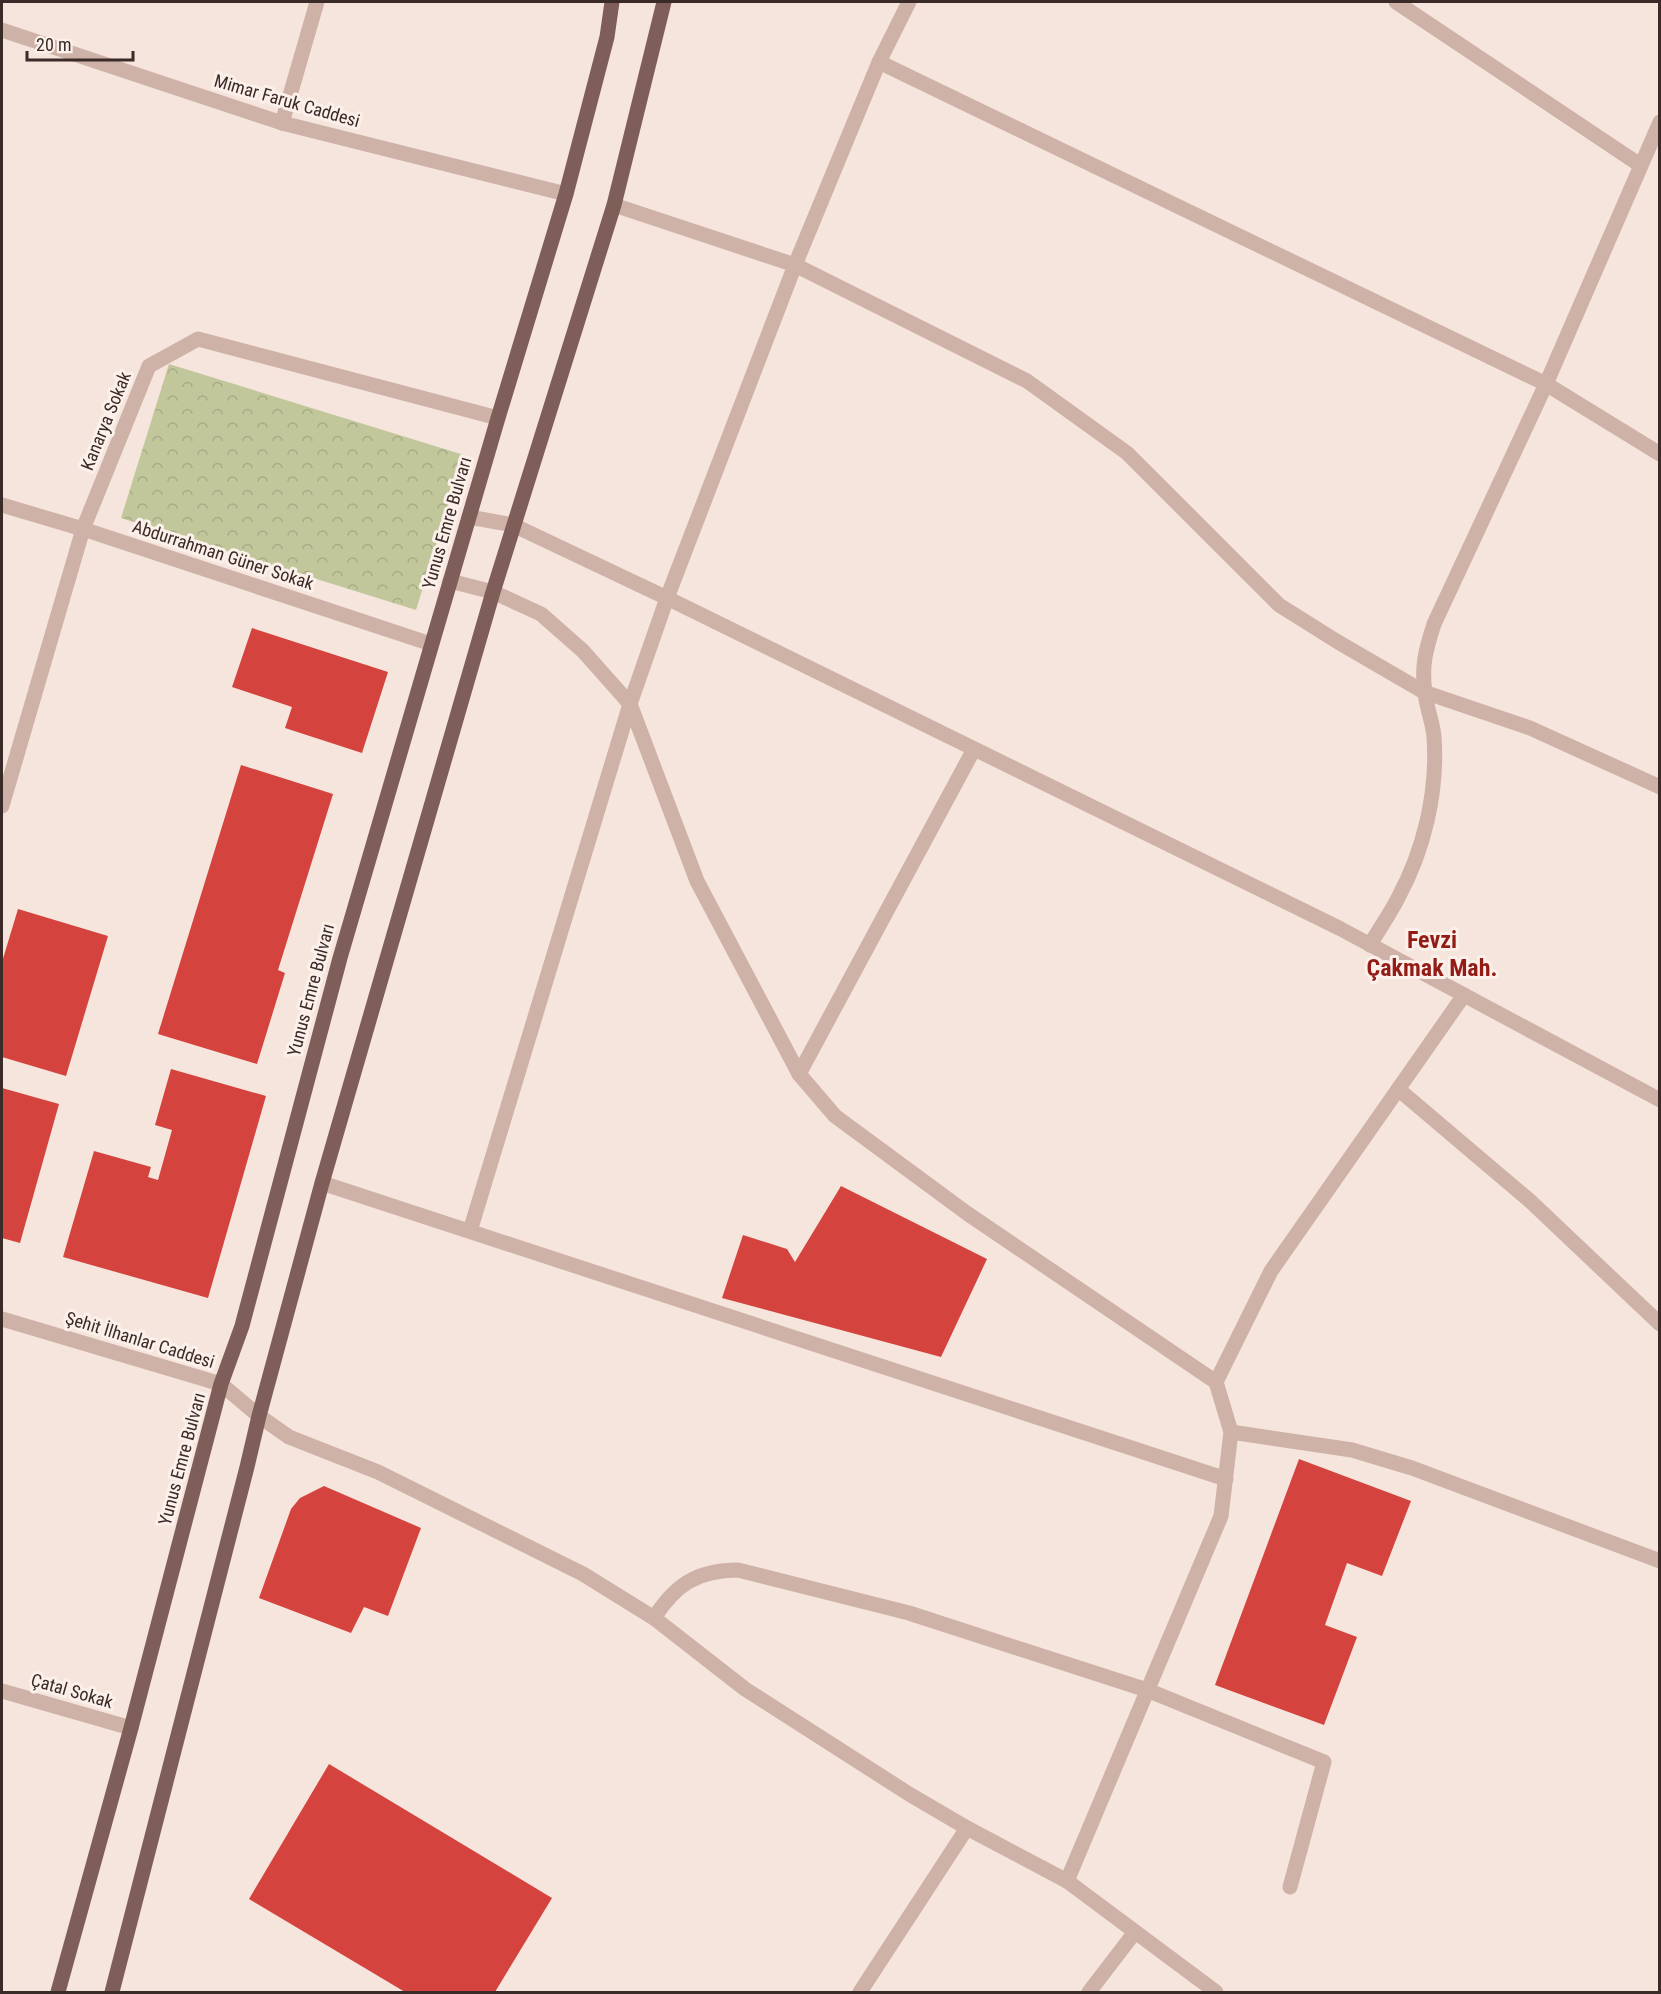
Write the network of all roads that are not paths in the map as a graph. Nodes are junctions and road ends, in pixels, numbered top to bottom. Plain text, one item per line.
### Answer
1 (317, 2) edge
2 (612, 2) edge
3 (664, 2) edge
4 (909, 2) edge
5 (1396, 2) edge
6 (2, 30) edge
7 (879, 62) junction
8 (1659, 122) edge
9 (282, 123) junction
10 (1653, 152) edge
11 (1640, 165) junction
12 (566, 194) junction
13 (614, 205) junction
14 (795, 265) junction
15 (1546, 384) junction
16 (498, 418) junction
17 (1659, 454) edge
18 (2, 505) edge
19 (469, 517) junction
20 (513, 525) junction
21 (84, 529) junction
22 (450, 581) junction
23 (493, 592) junction
24 (667, 598) junction
25 (431, 644) junction
26 (1425, 692) junction
27 (630, 704) junction
28 (974, 748) junction
29 (1659, 787) edge
30 (2, 806) edge
31 (1370, 945) junction
32 (1464, 995) junction
33 (799, 1074) junction
34 (1398, 1089) junction
35 (1659, 1100) edge
36 (322, 1183) junction
37 (470, 1231) junction
38 (2, 1319) edge
39 (1659, 1324) edge
40 (1216, 1382) junction
41 (221, 1384) junction
42 (259, 1416) junction
43 (1232, 1432) junction
44 (1226, 1479) junction
45 (1659, 1561) edge
46 (654, 1618) junction
47 (1147, 1690) junction
48 (2, 1691) edge
49 (131, 1728) junction
50 (967, 1828) junction
51 (1067, 1881) junction
52 (1290, 1887) dead end
53 (1135, 1932) junction
54 (58, 1992) edge
55 (112, 1992) edge
56 (860, 1992) edge
57 (1089, 1992) edge
58 (1216, 1992) edge

1 - 9 street
2 - 12 main road, Yunus Emre Bulvarı
3 - 13 main road
4 - 7 street
5 - 11 street
6 - 9 street, Mimar Faruk Caddesi
7 - 14 street
7 - 15 street
8 - 10 street
9 - 12 street, Mimar Faruk Caddesi
10 - 11 street
11 - 15 street
12 - 16 main road, Yunus Emre Bulvarı
13 - 14 street
13 - 20 main road
14 - 24 street
14 - 26 street
15 - 17 street
15 - 26 street
16 - 19 main road, Yunus Emre Bulvarı
16 - 21 street, Kanarya Sokak
18 - 21 street, Abdurrahman Güner Sokak
19 - 20 street
19 - 22 main road, Yunus Emre Bulvarı
20 - 23 main road
20 - 24 street
21 - 25 street, Abdurrahman Güner Sokak
21 - 30 street, Kanarya Sokak
22 - 23 street
22 - 25 main road, Yunus Emre Bulvarı
23 - 27 street
23 - 36 main road
24 - 27 street
24 - 28 street
25 - 41 main road, Yunus Emre Bulvarı
26 - 29 street
26 - 31 street
27 - 33 street
27 - 37 street
28 - 31 street
28 - 33 street
31 - 32 street
32 - 34 street
32 - 35 street
33 - 40 street
34 - 39 street
34 - 40 street
36 - 37 street
36 - 42 main road
37 - 44 street
38 - 41 street, Şehit İlhanlar Caddesi
40 - 43 street
41 - 42 street, Şehit İlhanlar Caddesi
41 - 49 main road, Yunus Emre Bulvarı
42 - 46 street, Şehit İlhanlar Caddesi
42 - 55 main road
43 - 44 street
43 - 45 street
44 - 47 street
46 - 47 street
46 - 50 street, Şehit İlhanlar Caddesi
47 - 51 street
47 - 52 street
48 - 49 street, Çatal Sokak
49 - 54 main road, Yunus Emre Bulvarı
50 - 51 street, Şehit İlhanlar Caddesi
50 - 56 street
51 - 53 street, Şehit İlhanlar Caddesi
53 - 57 street
53 - 58 street, Şehit İlhanlar Caddesi

